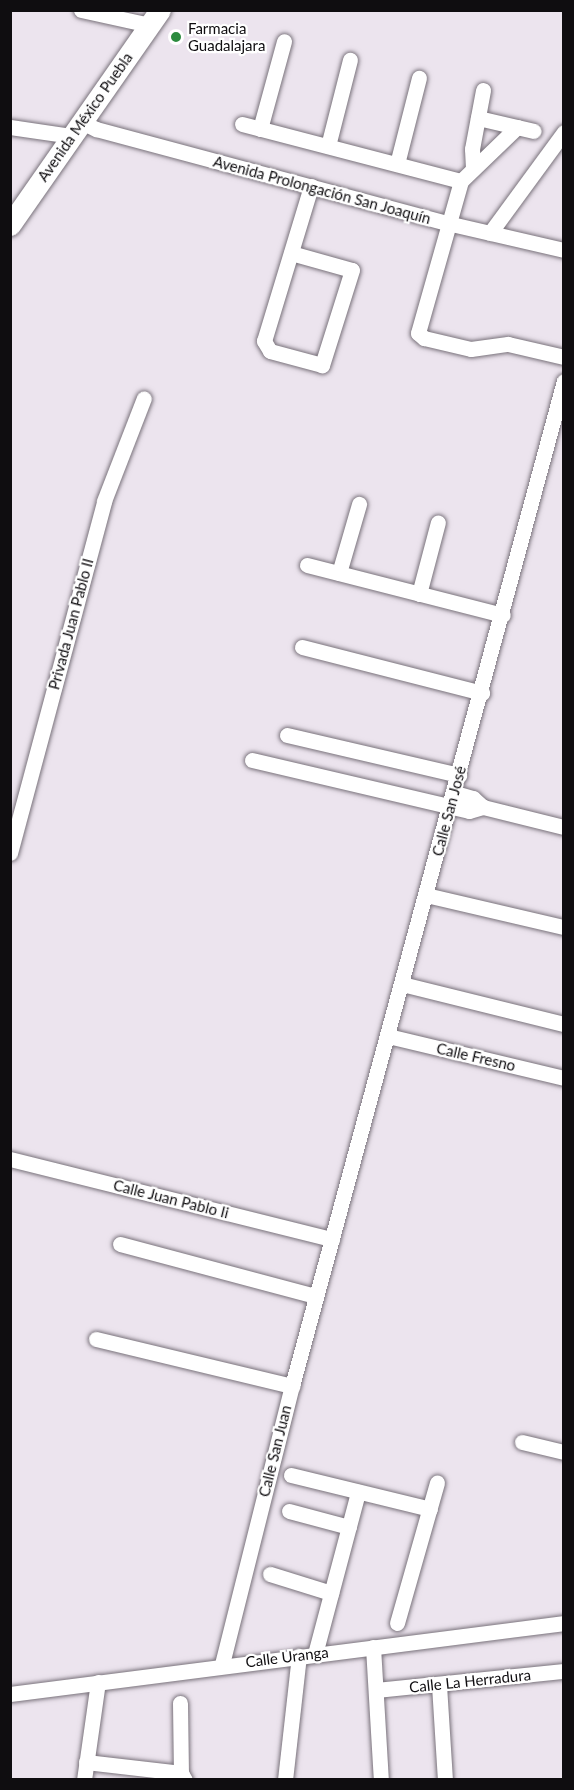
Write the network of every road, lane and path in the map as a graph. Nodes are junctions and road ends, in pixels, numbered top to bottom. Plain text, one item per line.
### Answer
1 (81, 10) edge
2 (155, 18) edge
3 (284, 41) dead end
4 (350, 60) dead end
5 (419, 78) dead end
6 (483, 90) dead end
7 (478, 117) junction
8 (242, 124) dead end
9 (10, 127) edge
10 (517, 127) junction
11 (77, 129) junction
12 (260, 129) junction
13 (534, 131) dead end
14 (562, 137) edge
15 (328, 146) junction
16 (397, 164) junction
17 (473, 168) junction
18 (461, 180) junction
19 (311, 186) junction
20 (13, 216) edge
21 (447, 223) junction
22 (490, 233) junction
23 (564, 250) edge
24 (291, 253) junction
25 (564, 357) edge
26 (564, 381) edge
27 (144, 398) dead end
28 (360, 504) dead end
29 (438, 522) dead end
30 (307, 565) dead end
31 (339, 573) junction
32 (419, 594) junction
33 (503, 615) junction
34 (302, 647) dead end
35 (482, 693) junction
36 (287, 735) dead end
37 (252, 760) dead end
38 (459, 775) junction
39 (18, 795) edge
40 (453, 800) junction
41 (564, 827) edge
42 (10, 853) edge
43 (426, 895) junction
44 (564, 927) edge
45 (402, 984) junction
46 (564, 1024) edge
47 (388, 1036) junction
48 (564, 1078) edge
49 (10, 1159) edge
50 (332, 1239) junction
51 (120, 1244) dead end
52 (316, 1296) junction
53 (96, 1339) dead end
54 (292, 1386) junction
55 (522, 1442) dead end
56 (564, 1452) edge
57 (291, 1475) dead end
58 (437, 1483) dead end
59 (358, 1492) junction
60 (430, 1509) junction
61 (289, 1511) dead end
62 (349, 1527) junction
63 (270, 1574) dead end
64 (331, 1593) junction
65 (397, 1623) dead end
66 (564, 1623) edge
67 (373, 1647) junction
68 (315, 1654) junction
69 (299, 1656) junction
70 (222, 1664) junction
71 (564, 1671) edge
72 (98, 1682) junction
73 (439, 1685) junction
74 (376, 1690) junction
75 (10, 1694) edge
76 (180, 1703) dead end
77 (86, 1762) junction
78 (183, 1776) edge
79 (84, 1779) edge
80 (285, 1779) edge
81 (381, 1779) edge
82 (446, 1779) edge

1 - 2 street
2 - 11 main road, Avenida México Puebla
3 - 12 street
4 - 15 street
5 - 16 street
6 - 7 street
7 - 10 street
7 - 17 street
8 - 12 street
9 - 11 street, Avenida Prolongación San Joaquín
10 - 13 street
10 - 17 street
11 - 19 street, Avenida Prolongación San Joaquín
11 - 20 main road, Avenida México Puebla
12 - 15 street
14 - 22 street
15 - 16 street
16 - 18 street
17 - 18 street
18 - 21 street
19 - 21 street, Avenida Prolongación San Joaquín
19 - 24 street
21 - 22 street, Avenida Prolongación San Joaquín
21 - 25 street
22 - 23 street, Avenida Prolongación San Joaquín
24 - 24 street
26 - 33 street, Calle San José
27 - 39 street, Privada Juan Pablo II
28 - 31 street
29 - 32 street
30 - 31 street
31 - 32 street
32 - 33 street
33 - 35 street, Calle San José
34 - 35 street
35 - 38 street, Calle San José
36 - 38 street
37 - 40 street
38 - 40 street, Calle San José
39 - 42 street, Privada Juan Pablo II
40 - 41 street
40 - 43 street, Calle San José
43 - 44 street
43 - 45 street, Calle San José
45 - 46 street
45 - 47 street, Calle San José
47 - 48 street, Calle Fresno
47 - 50 street, Calle San José
49 - 50 street, Calle Juan Pablo Ii
50 - 52 street, Calle San Juan
51 - 52 street
52 - 54 street, Calle San Juan
53 - 54 street
54 - 70 street, Calle San Juan
55 - 56 street
57 - 59 street
58 - 60 street
59 - 60 street
59 - 62 street
60 - 65 street
61 - 62 street
62 - 64 street
63 - 64 street
64 - 68 street
66 - 67 street, Calle Uranga
67 - 68 street, Calle Uranga
67 - 74 street
68 - 69 street, Calle Uranga
69 - 70 street, Calle Uranga
69 - 80 street
70 - 72 street, Calle Uranga
71 - 73 street, Calle La Herradura
72 - 75 street, Calle Uranga
72 - 77 street
73 - 74 street, Calle La Herradura
73 - 82 street
74 - 81 street
76 - 78 street
77 - 78 street
77 - 79 street

